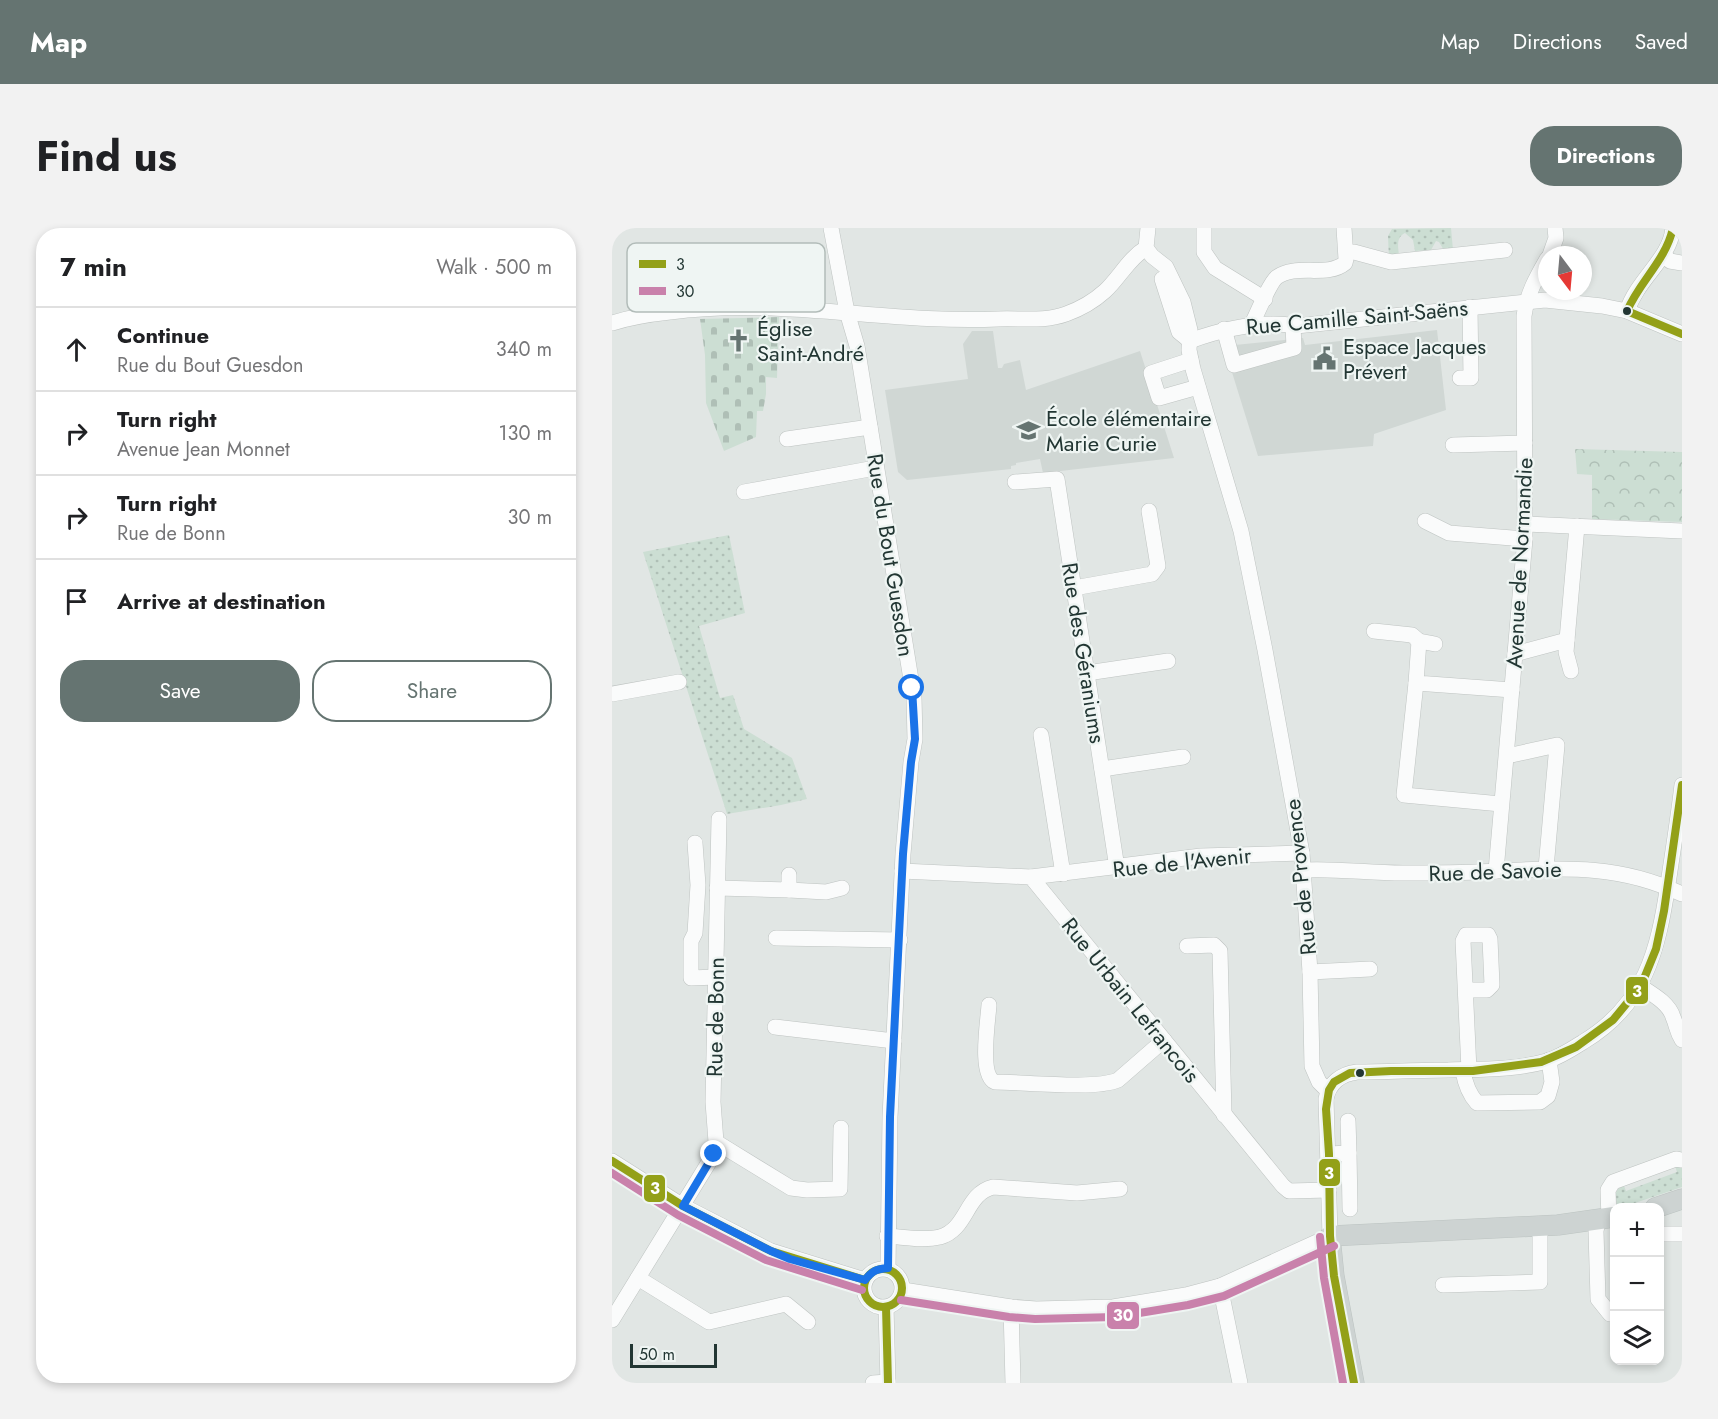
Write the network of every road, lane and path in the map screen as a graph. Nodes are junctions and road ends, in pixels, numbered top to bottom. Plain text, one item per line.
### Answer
1 (831, 228) edge
2 (1148, 228) edge
3 (1204, 228) edge
4 (1344, 228) edge
5 (1555, 228) edge
6 (1675, 232) edge
7 (1553, 246) edge
8 (1146, 248) junction
9 (1505, 250) dead end
10 (1354, 252) dead end
11 (1664, 255) junction
12 (1682, 263) edge
13 (1538, 275) edge
14 (1265, 299) junction
15 (1526, 302) junction
16 (1470, 308) junction
17 (1627, 310) junction
18 (825, 311) edge
19 (667, 312) edge
20 (847, 312) junction
21 (612, 323) edge
22 (1293, 325) junction
23 (1251, 326) junction
24 (1224, 329) junction
25 (1682, 334) edge
26 (1190, 341) junction
27 (1191, 360) junction
28 (1460, 378) dead end
29 (1198, 387) junction
30 (870, 427) junction
31 (787, 439) dead end
32 (1525, 443) junction
33 (1453, 445) dead end
34 (875, 468) junction
35 (1015, 482) dead end
36 (744, 492) dead end
37 (1149, 511) dead end
38 (1425, 521) dead end
39 (1577, 526) junction
40 (1525, 531) junction
41 (1682, 531) edge
42 (1074, 588) junction
43 (1374, 631) dead end
44 (1567, 640) junction
45 (1515, 654) junction
46 (1168, 661) dead end
47 (1571, 671) dead end
48 (1087, 673) junction
49 (680, 682) dead end
50 (1416, 683) junction
51 (1512, 690) junction
52 (612, 694) edge
53 (1041, 735) dead end
54 (1507, 756) junction
55 (1184, 757) dead end
56 (1101, 769) junction
57 (1682, 785) edge
58 (1502, 804) junction
59 (719, 819) dead end
60 (695, 843) dead end
61 (1302, 853) junction
62 (1117, 868) junction
63 (1546, 868) junction
64 (1304, 870) junction
65 (902, 871) junction
66 (1496, 871) junction
67 (1063, 874) junction
68 (1031, 877) junction
69 (698, 885) junction
70 (717, 887) junction
71 (1668, 887) junction
72 (842, 888) dead end
73 (1682, 894) edge
74 (776, 938) dead end
75 (900, 940) junction
76 (1187, 946) dead end
77 (1370, 969) dead end
78 (1310, 972) junction
79 (716, 977) junction
80 (1640, 986) junction
81 (1466, 990) dead end
82 (990, 1005) dead end
83 (1678, 1015) edge
84 (775, 1027) dead end
85 (1164, 1040) junction
86 (1682, 1040) edge
87 (894, 1041) junction
88 (1549, 1060) junction
89 (1466, 1071) junction
90 (1327, 1090) junction
91 (1224, 1115) junction
92 (1348, 1121) dead end
93 (841, 1128) dead end
94 (716, 1142) junction
95 (1349, 1153) junction
96 (1329, 1154) junction
97 (1682, 1160) edge
98 (612, 1161) edge
99 (1120, 1189) dead end
100 (1329, 1190) junction
101 (1682, 1198) edge
102 (1664, 1205) edge
103 (683, 1206) junction
104 (1350, 1209) dead end
105 (1607, 1219) edge
106 (1540, 1226) junction
107 (1664, 1234) edge
108 (1682, 1234) edge
109 (887, 1236) junction
110 (1330, 1236) junction
111 (888, 1268) junction
112 (638, 1278) junction
113 (865, 1280) junction
114 (1443, 1285) dead end
115 (1220, 1286) junction
116 (903, 1290) junction
117 (886, 1307) junction
118 (1011, 1307) junction
119 (1610, 1314) dead end
120 (612, 1320) edge
121 (808, 1322) dead end
122 (873, 1383) edge
123 (888, 1383) edge
124 (1013, 1383) edge
125 (1240, 1383) edge
126 (1354, 1383) edge

1 - 20 street, Rue du Bout Guesdon
2 - 8 street
3 - 14 street
4 - 14 street
5 - 7 street
6 - 11 street
8 - 20 street
8 - 26 street, Rue de Provence
9 - 10 street
11 - 12 street
11 - 17 street
13 - 15 street, Avenue de Normandie
14 - 23 street
15 - 16 street, Rue Camille Saint-Saëns
15 - 17 street, Rue Camille Saint-Saëns
15 - 32 street, Avenue de Normandie
16 - 22 street, Rue Camille Saint-Saëns
16 - 28 street
17 - 25 street, Rue Camille Saint-Saëns
18 - 20 street
19 - 21 street
20 - 30 street, Rue du Bout Guesdon
22 - 23 street, Rue Camille Saint-Saëns
22 - 24 street
23 - 24 street, Rue Camille Saint-Saëns
24 - 26 street, Rue Camille Saint-Saëns
26 - 27 street, Rue de Provence
27 - 29 street, Rue de Provence
27 - 29 street
29 - 61 street, Rue de Provence
30 - 31 street
30 - 34 street, Rue du Bout Guesdon
32 - 33 street
32 - 40 street, Avenue de Normandie
34 - 36 street
34 - 65 street, Rue du Bout Guesdon
35 - 42 street, Rue des Géraniums
37 - 42 street
38 - 40 street
39 - 40 street
39 - 41 street
39 - 44 street
40 - 45 street, Avenue de Normandie
42 - 48 street, Rue des Géraniums
43 - 50 street
44 - 45 street
44 - 47 street
45 - 51 street, Avenue de Normandie
46 - 48 street
48 - 56 street, Rue des Géraniums
49 - 52 street
50 - 51 street
50 - 58 street
51 - 54 street, Avenue de Normandie
53 - 67 street
54 - 58 street, Avenue de Normandie
54 - 63 street
55 - 56 street
56 - 62 street, Rue des Géraniums
57 - 71 street
58 - 66 street, Avenue de Normandie
59 - 70 street, Rue de Bonn
60 - 69 street
61 - 62 street, Rue de l'Avenir
61 - 64 street, Rue de Provence
62 - 67 street, Rue de l'Avenir
63 - 66 street, Rue de Savoie
63 - 71 street, Rue de Savoie
64 - 66 street, Rue de Savoie
64 - 78 street, Rue de Provence
65 - 68 street
65 - 75 street, Rue du Bout Guesdon
67 - 68 street, Rue de l'Avenir
68 - 85 street, Rue Urbain Lefrancois
69 - 70 street
69 - 79 street
70 - 72 street
70 - 79 street, Rue de Bonn
71 - 73 street, Rue de Savoie
71 - 80 street
74 - 75 street
75 - 87 street, Rue du Bout Guesdon
76 - 91 street
77 - 78 street
78 - 90 street, Rue de Provence
79 - 94 street, Rue de Bonn
80 - 83 street
80 - 88 street
81 - 89 street
82 - 85 street
83 - 86 street
84 - 87 street
85 - 91 street, Rue Urbain Lefrancois
87 - 109 street, Rue du Bout Guesdon
88 - 89 street
88 - 89 street
89 - 90 street
90 - 96 street
91 - 100 street, Rue Urbain Lefrancois
92 - 95 street
93 - 94 street
94 - 103 street, Rue de Bonn
95 - 96 street
95 - 104 street
96 - 100 street
97 - 105 street
98 - 103 street
99 - 109 street
100 - 110 street
101 - 102 main road
103 - 112 street, Rue de Bonn
103 - 113 street
105 - 106 main road
105 - 119 street
106 - 110 main road
106 - 114 street
107 - 108 street
109 - 111 street, Rue du Bout Guesdon
110 - 115 street
110 - 126 main road
111 - 113 street
111 - 116 street
112 - 120 street, Rue de Bonn
112 - 121 street
113 - 117 street
115 - 118 street
115 - 125 street
116 - 117 street
116 - 118 street
117 - 123 street
118 - 124 street
122 - 123 street

